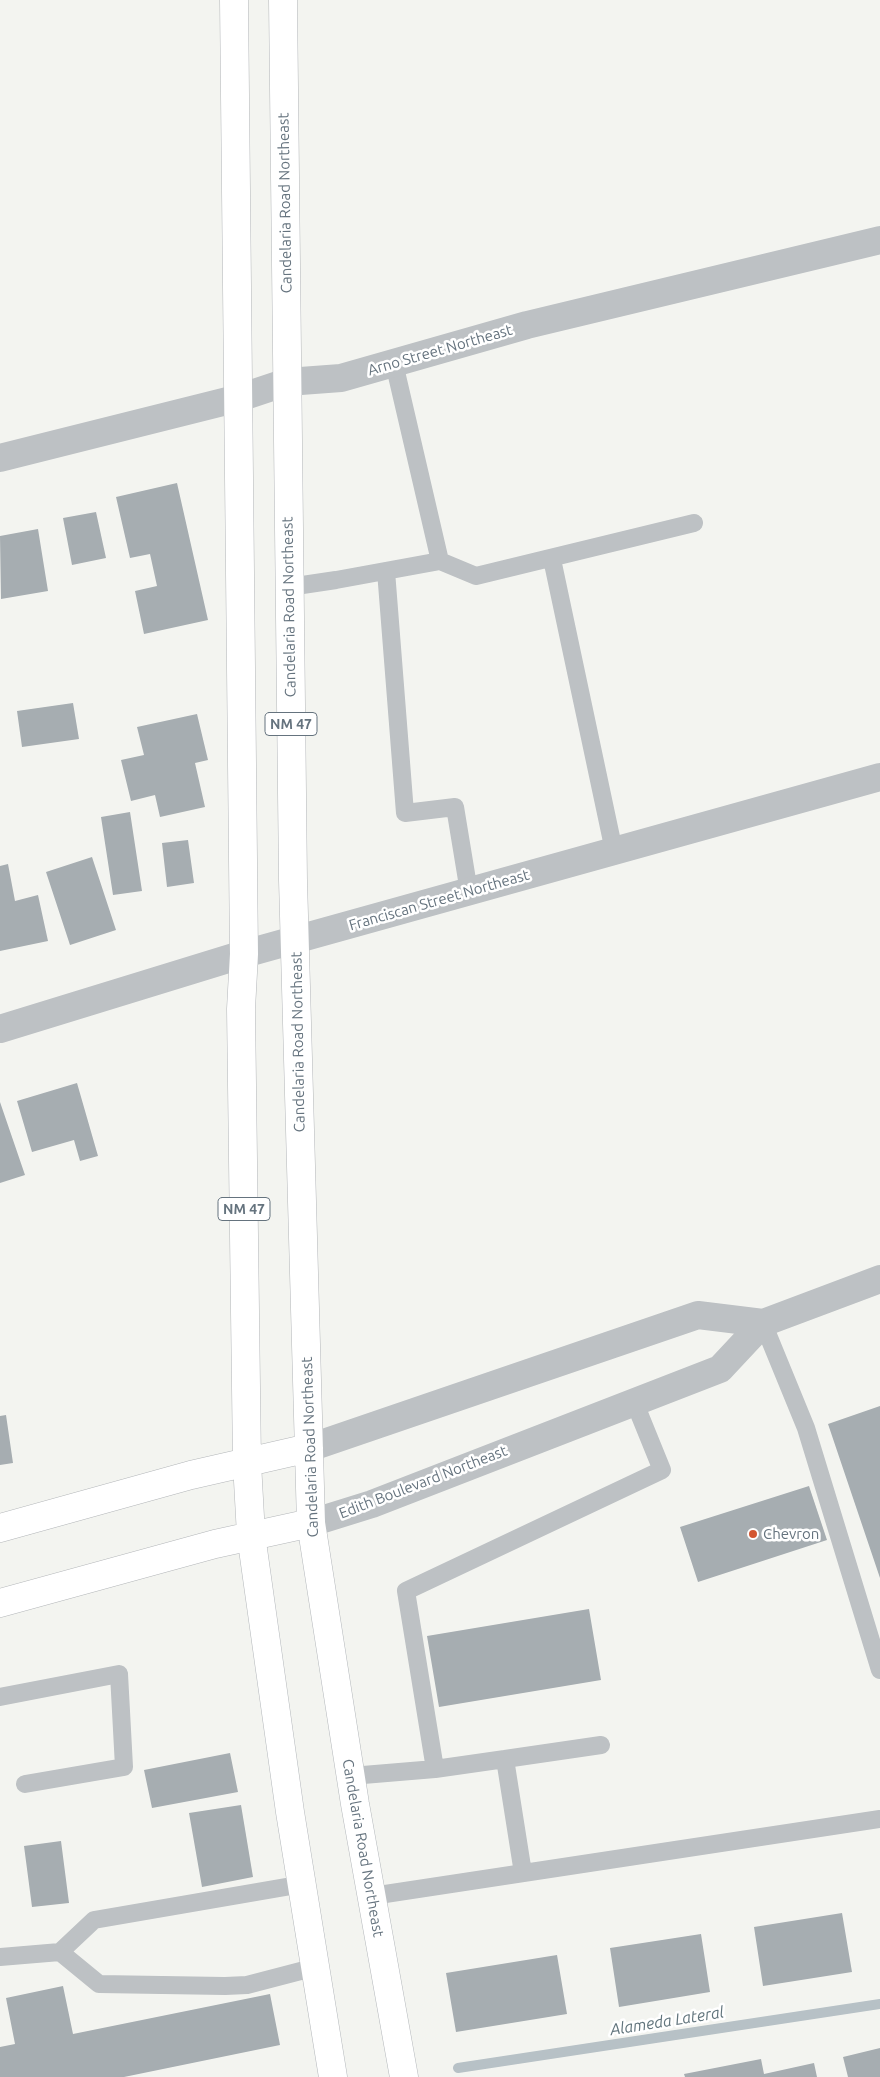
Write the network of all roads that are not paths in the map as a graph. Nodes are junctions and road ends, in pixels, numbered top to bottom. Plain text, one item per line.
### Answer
1 (234, 0) edge
2 (282, 0) edge
3 (880, 240) edge
4 (394, 363) junction
5 (287, 382) junction
6 (239, 398) junction
7 (0, 458) edge
8 (694, 523) dead end
9 (552, 559) junction
10 (440, 561) junction
11 (386, 571) junction
12 (289, 586) junction
13 (880, 777) edge
14 (614, 851) junction
15 (469, 892) junction
16 (295, 940) junction
17 (244, 954) junction
18 (0, 1029) edge
19 (880, 1279) edge
20 (763, 1322) junction
21 (634, 1401) junction
22 (309, 1448) junction
23 (247, 1463) junction
24 (311, 1523) junction
25 (0, 1528) edge
26 (251, 1535) junction
27 (0, 1603) edge
28 (880, 1670) edge
29 (0, 1697) edge
30 (601, 1745) dead end
31 (506, 1759) junction
32 (435, 1769) junction
33 (350, 1776) junction
34 (25, 1784) dead end
35 (880, 1820) edge
36 (523, 1873) junction
37 (303, 1884) junction
38 (372, 1896) junction
39 (60, 1952) junction
40 (0, 1957) edge
41 (316, 1968) junction
42 (332, 2077) edge
43 (404, 2077) edge

1 - 6 main road, NM 47
2 - 5 main road, Candelaria Road Northeast / NM 47
3 - 4 street, Arno Street Northeast
4 - 5 street, Arno Street Northeast
4 - 10 lane
5 - 6 street, Arno Street Northeast
5 - 12 main road, Candelaria Road Northeast / NM 47
6 - 7 street, Arno Street Northeast
6 - 17 main road, NM 47
8 - 9 lane
9 - 10 lane
9 - 14 lane
10 - 11 lane
11 - 12 lane
11 - 15 lane
12 - 16 main road, Candelaria Road Northeast / NM 47
13 - 14 street, Franciscan Street Northeast
14 - 15 street, Franciscan Street Northeast
15 - 16 street, Franciscan Street Northeast
16 - 17 street, Franciscan Street Northeast
16 - 22 main road, Candelaria Road Northeast / NM 47
17 - 18 street, Franciscan Street Northeast
17 - 23 main road, NM 47
19 - 20 street, Edith Boulevard Northeast
20 - 21 street, Edith Boulevard Northeast
20 - 22 street, Edith Boulevard Northeast
20 - 28 lane
21 - 24 street, Edith Boulevard Northeast
21 - 32 lane
22 - 23 main road, Edith Boulevard Northeast
22 - 24 main road, Candelaria Road Northeast / NM 47
23 - 25 main road, Edith Boulevard Northeast
23 - 26 main road, NM 47
24 - 26 main road, Edith Boulevard Northeast
24 - 33 main road, Candelaria Road Northeast
26 - 27 main road, Edith Boulevard Northeast
26 - 37 main road
29 - 34 lane
30 - 31 lane
31 - 32 lane
31 - 36 lane
32 - 33 lane
33 - 38 main road, Candelaria Road Northeast
35 - 36 lane
36 - 38 lane
37 - 39 lane
37 - 41 main road
38 - 43 main road, Candelaria Road Northeast
39 - 40 lane
39 - 41 lane
41 - 42 main road

